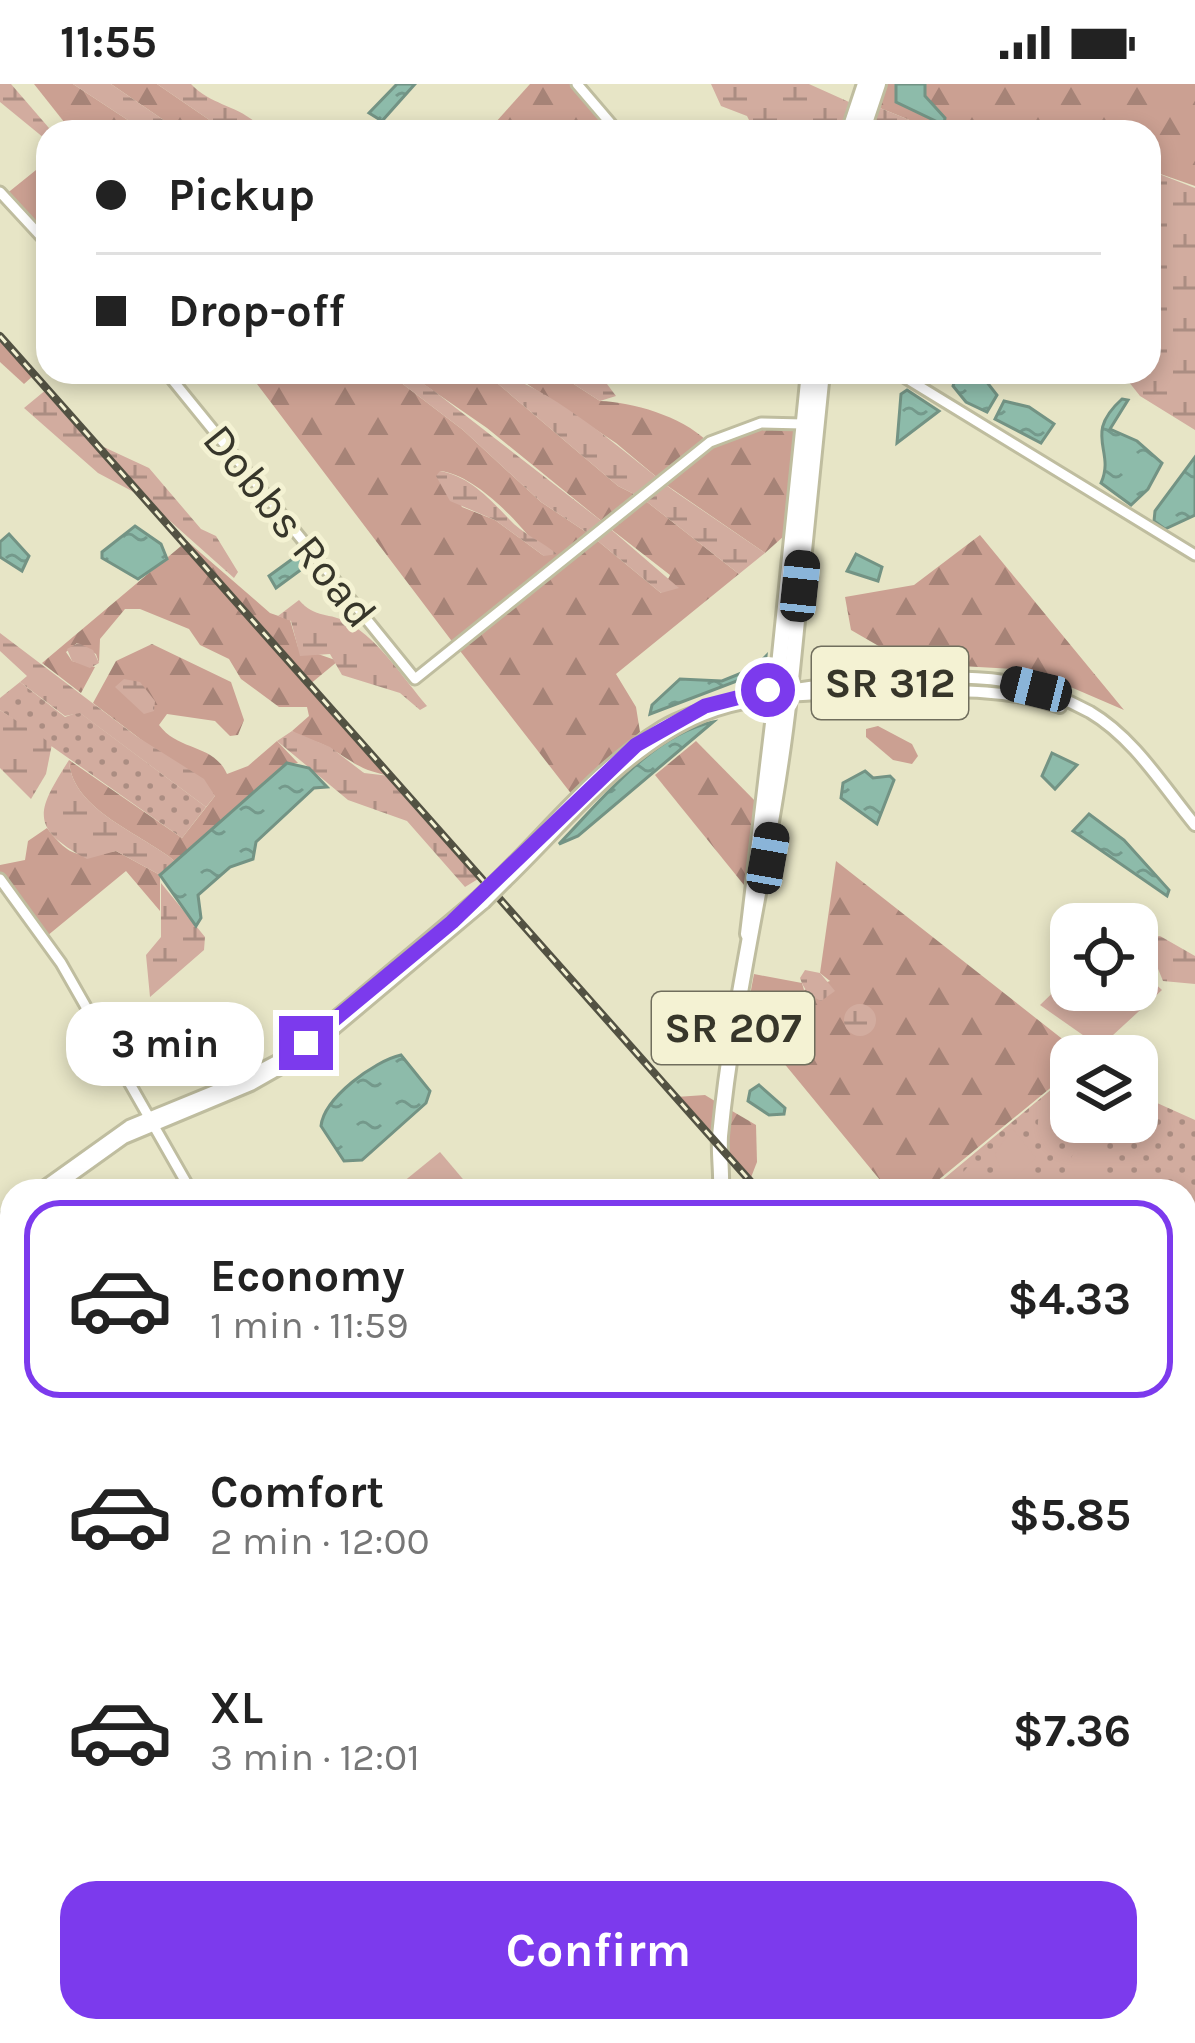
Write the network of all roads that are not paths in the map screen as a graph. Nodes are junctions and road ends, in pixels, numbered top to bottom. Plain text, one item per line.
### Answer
1 (577, 84) edge
2 (865, 84) edge
3 (878, 84) edge
4 (608, 120) edge
5 (853, 120) edge
6 (866, 120) edge
7 (0, 192) edge
8 (36, 231) edge
9 (176, 384) edge
10 (808, 384) edge
11 (819, 384) edge
12 (916, 384) edge
13 (806, 406) junction
14 (784, 422) junction
15 (810, 424) junction
16 (1195, 555) edge
17 (776, 692) junction
18 (648, 736) junction
19 (626, 765) junction
20 (1195, 825) edge
21 (0, 879) edge
22 (503, 879) junction
23 (481, 900) junction
24 (748, 939) junction
25 (94, 1018) junction
26 (117, 1026) dead end
27 (89, 1042) dead end
28 (107, 1042) junction
29 (264, 1069) junction
30 (251, 1085) junction
31 (151, 1120) junction
32 (70, 1170) junction
33 (56, 1179) edge
34 (61, 1179) edge
35 (184, 1179) edge
36 (722, 1179) edge

1 - 4 street
2 - 5 highway
3 - 6 highway
7 - 8 street
9 - 14 street, Dobbs Road
10 - 13 highway, SR 207
11 - 15 highway, SR 207
12 - 16 street
13 - 14 street
13 - 15 highway, SR 207
14 - 15 street
15 - 17 highway, SR 207
15 - 17 highway, SR 207
17 - 18 main road, SR 312
17 - 19 main road, SR 312
17 - 20 main road, SR 312
17 - 24 highway, SR 207
17 - 24 highway, SR 207
18 - 19 main road
18 - 22 main road, SR 312
19 - 22 main road, SR 312
21 - 25 street
22 - 23 main road, SR 312, bridge
23 - 29 main road, SR 312
23 - 30 main road, SR 312
24 - 36 highway, SR 207
25 - 26 street
25 - 28 street
27 - 28 street
28 - 31 street
29 - 30 main road
29 - 31 main road, SR 312
30 - 31 main road, SR 312
31 - 32 main road, SR 312
31 - 35 street
32 - 33 main road, SR 312
32 - 34 main road, SR 312

